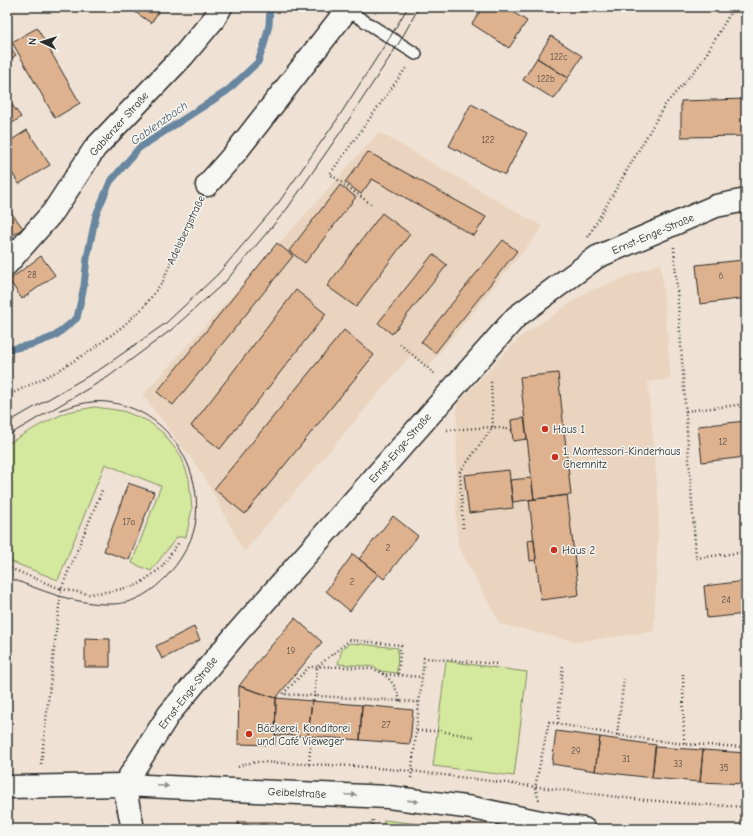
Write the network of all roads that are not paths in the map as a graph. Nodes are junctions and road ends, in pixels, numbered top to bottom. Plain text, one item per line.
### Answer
1 (221, 7) edge
2 (348, 8) edge
3 (416, 54) road end
4 (207, 185) road end
5 (746, 200) edge
6 (7, 264) edge
7 (124, 785) junction
8 (7, 787) edge
9 (133, 829) edge
10 (584, 829) edge

1 - 6 street, Gablenzer Straße
2 - 3 lane
2 - 4 street, Adelsbergstraße
5 - 7 street, Ernst-Enge-Straße
7 - 8 street, Geibelstraße
7 - 9 street
7 -> 10 street, Geibelstraße

